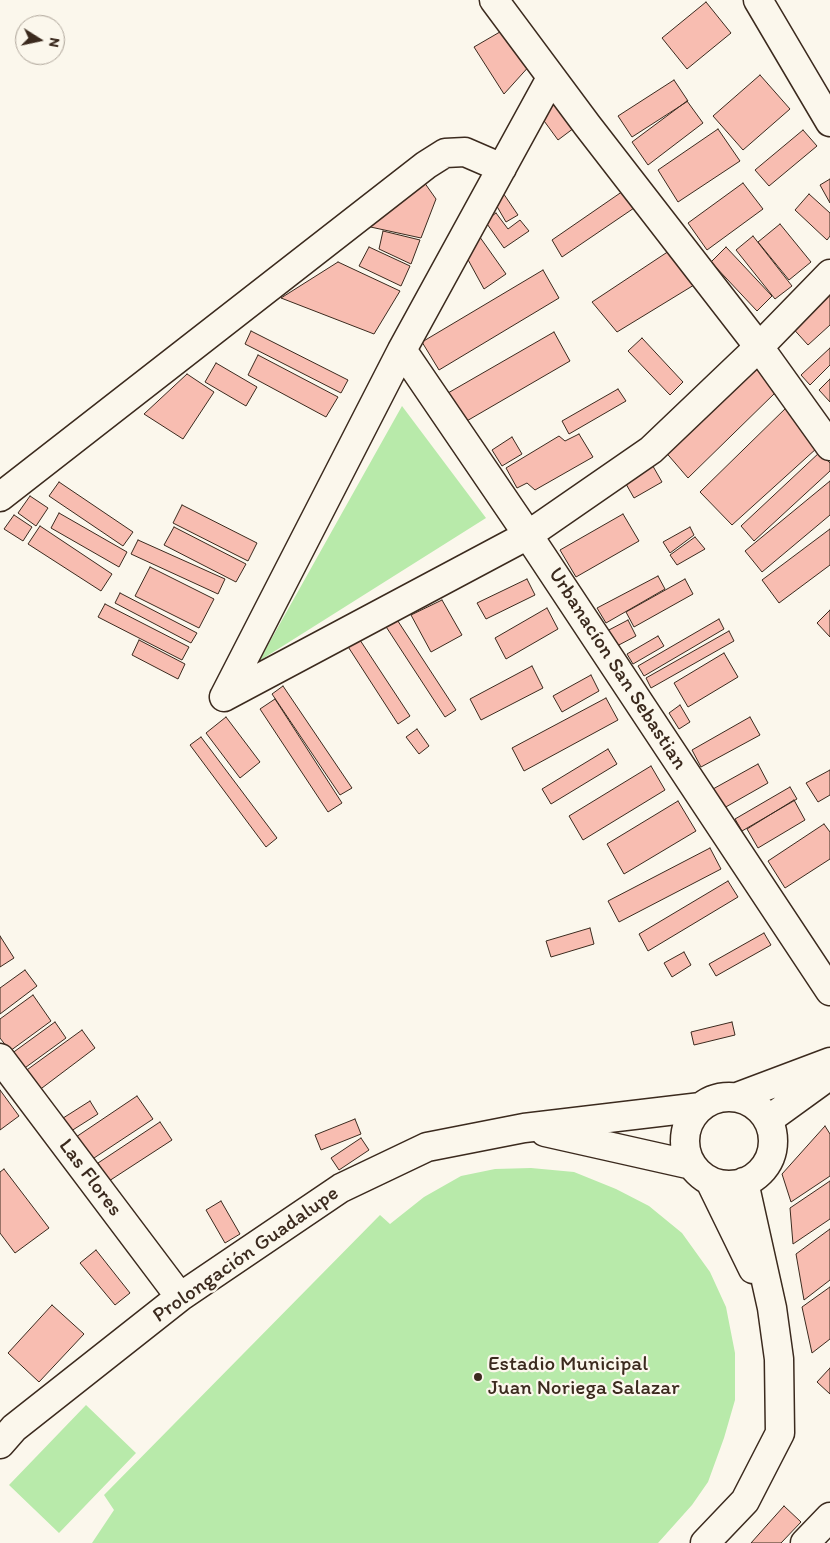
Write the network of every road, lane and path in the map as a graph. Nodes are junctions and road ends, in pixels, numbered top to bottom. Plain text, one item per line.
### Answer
1 (494, 0) edge
2 (758, 0) edge
3 (551, 78) junction
4 (830, 122) edge
5 (502, 168) junction
6 (830, 274) edge
7 (759, 347) junction
8 (402, 350) junction
9 (830, 446) edge
10 (0, 497) edge
11 (528, 535) junction
12 (830, 991) edge
13 (0, 1058) edge
14 (830, 1062) edge
15 (830, 1075) edge
16 (738, 1097) junction
17 (701, 1107) junction
18 (768, 1120) junction
19 (524, 1128) junction
20 (701, 1173) junction
21 (744, 1182) junction
22 (180, 1297) junction
23 (772, 1308) junction
24 (0, 1444) edge
25 (830, 1516) edge
26 (705, 1543) edge
27 (805, 1543) edge

1 - 3 street
2 - 4 street
3 - 5 street
3 - 7 street
5 - 8 street
5 - 10 street
6 - 7 street
7 - 9 street
7 - 11 street
8 - 11 street, Urbanacíon San Sebastian
8 - 11 street
11 - 12 street, Urbanacíon San Sebastian
13 - 22 street, Las Flores
14 - 16 street
15 - 18 street
16 - 17 street
16 - 18 street
17 - 19 street, Prolongación Guadalupe
17 - 20 street
18 - 21 street
19 - 20 street, Prolongación Guadalupe
19 - 22 street, Prolongación Guadalupe
20 - 21 street
20 - 23 street
21 - 23 street
22 - 24 street, Prolongación Guadalupe
23 - 26 street
25 - 27 street

